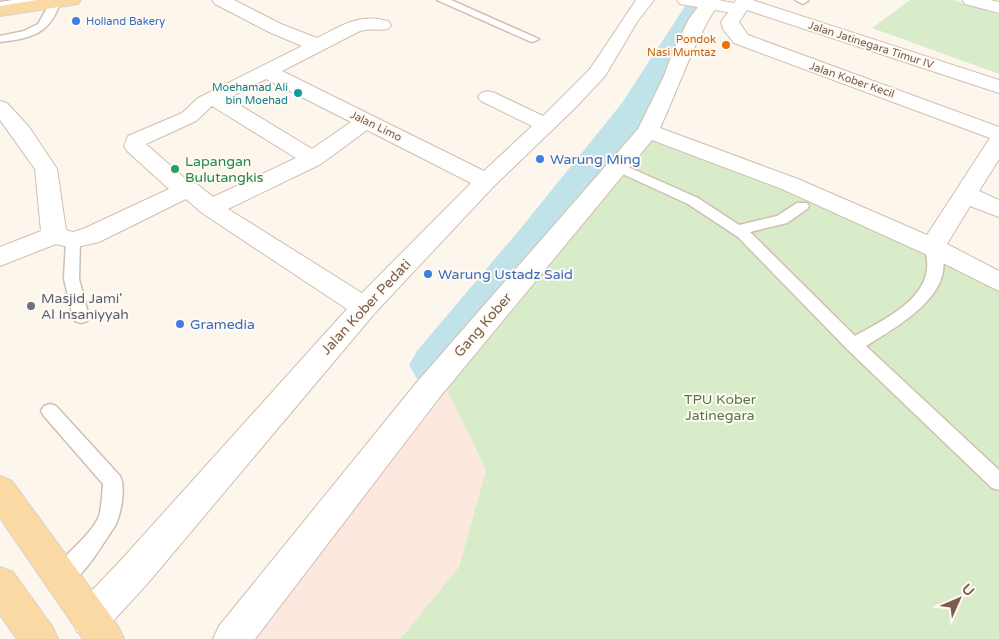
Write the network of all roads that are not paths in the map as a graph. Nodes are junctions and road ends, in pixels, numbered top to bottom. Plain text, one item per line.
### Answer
1 (35, 0) edge
2 (221, 0) edge
3 (442, 0) edge
4 (645, 0) edge
5 (686, 0) edge
6 (972, 0) edge
7 (63, 1) edge
8 (709, 2) edge
9 (739, 3) edge
10 (0, 5) edge
11 (999, 8) edge
12 (0, 11) edge
13 (382, 25) dead end
14 (0, 38) edge
15 (533, 39) dead end
16 (317, 45) junction
17 (266, 72) junction
18 (999, 87) edge
19 (488, 97) dead end
20 (213, 98) junction
21 (0, 107) edge
22 (366, 121) junction
23 (546, 125) junction
24 (648, 130) junction
25 (999, 134) edge
26 (999, 141) edge
27 (312, 159) junction
28 (618, 166) junction
29 (486, 181) junction
30 (185, 191) junction
31 (964, 194) junction
32 (802, 206) dead end
33 (210, 208) junction
34 (999, 209) edge
35 (737, 230) junction
36 (64, 237) junction
37 (932, 247) junction
38 (0, 257) edge
39 (999, 282) edge
40 (364, 307) junction
41 (81, 317) dead end
42 (854, 345) junction
43 (50, 410) dead end
44 (999, 482) edge
45 (0, 491) edge
46 (61, 578) junction
47 (0, 584) edge
48 (97, 629) edge
49 (37, 636) edge
50 (232, 639) edge

1 - 10 lane
2 - 16 street
3 - 15 lane
4 - 23 street, Jalan Kober Pedati
5 - 8 street, Jalan Jatinegara Timur IV
6 - 11 street
7 - 12 main road
7 - 14 lane
8 - 9 street, Jalan Jatinegara Timur IV
8 - 24 street, Gang Kober
9 - 18 street, Jalan Jatinegara Timur IV
9 - 25 street, Jalan Kober Kecil
13 - 16 street
16 - 17 street
17 - 20 street
17 - 22 street, Jalan Limo
19 - 23 street
20 - 27 street
20 - 30 street
21 - 36 street
22 - 27 street
22 - 29 street, Jalan Limo
23 - 29 street, Jalan Kober Pedati
24 - 28 street, Gang Kober
24 - 37 street
26 - 31 street
27 - 33 street
28 - 35 lane
28 - 50 street, Gang Kober
29 - 40 street, Jalan Kober Pedati
30 - 33 street
30 - 36 street
31 - 34 street
31 - 37 street
32 - 35 lane
33 - 40 street
35 - 42 lane
36 - 38 street
36 - 41 lane
37 - 39 street
37 - 42 lane
40 - 48 street, Jalan Kober Pedati
42 - 44 lane
43 - 46 lane
45 - 46 main road
46 - 48 main road
47 - 49 main road

